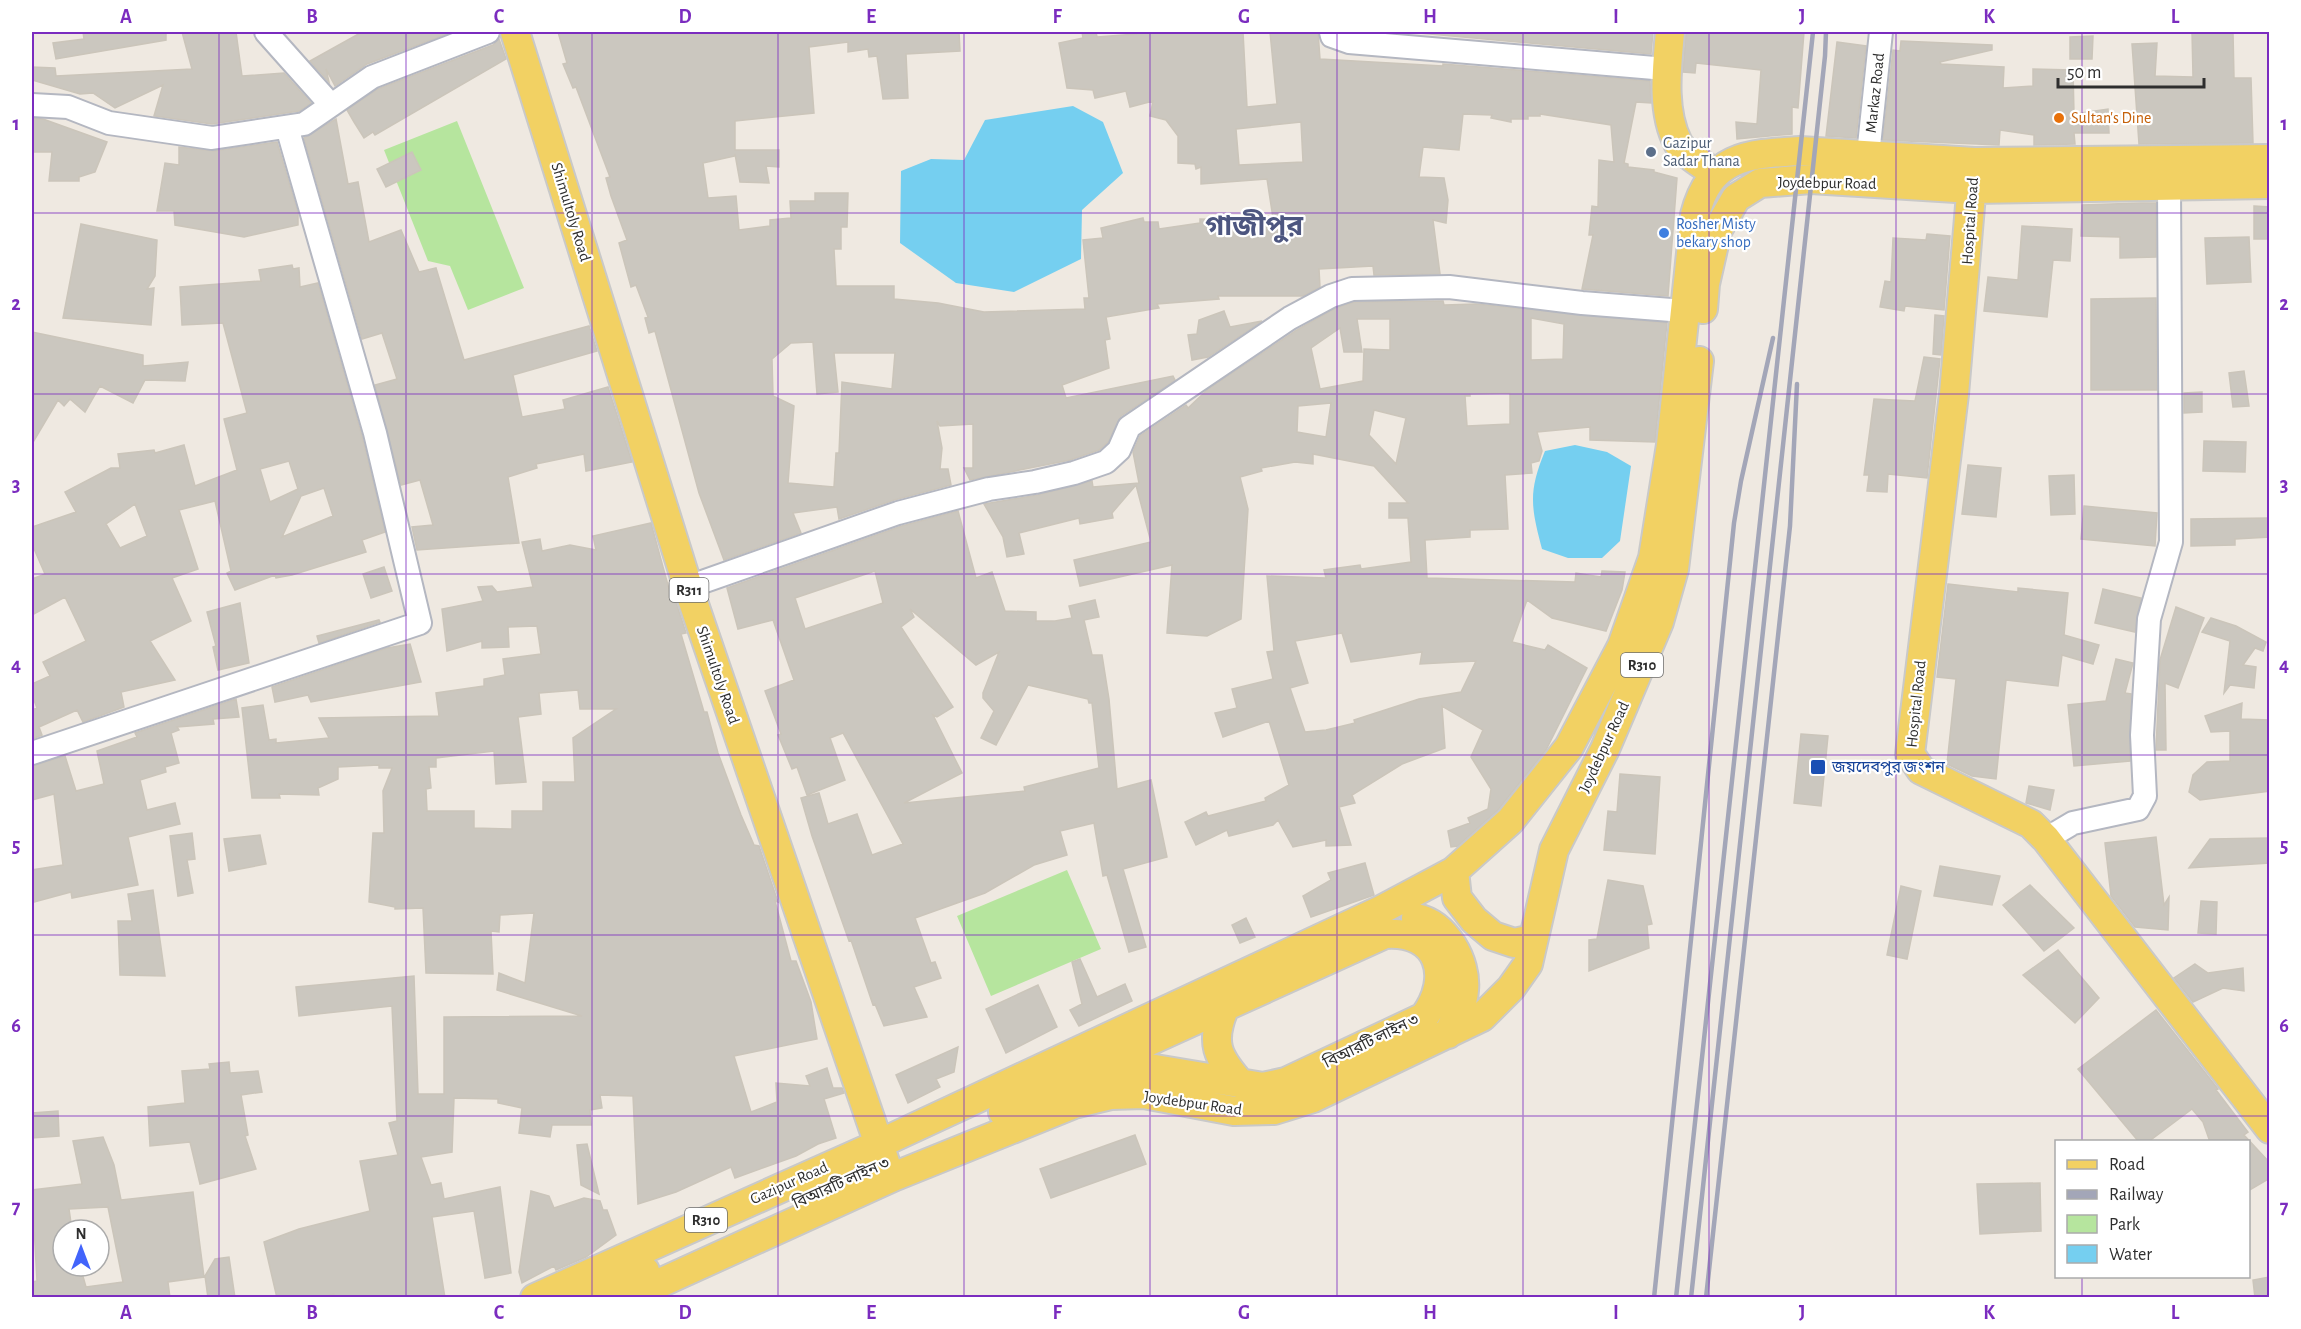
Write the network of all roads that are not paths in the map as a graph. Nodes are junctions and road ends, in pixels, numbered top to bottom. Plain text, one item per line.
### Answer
1 (266, 32) edge
2 (488, 32) edge
3 (515, 32) edge
4 (1331, 32) edge
5 (1670, 32) edge
6 (1881, 32) edge
7 (1666, 69) junction
8 (32, 105) edge
9 (331, 105) junction
10 (287, 127) junction
11 (1868, 155) junction
12 (2270, 159) edge
13 (1714, 173) junction
14 (1973, 176) junction
15 (2270, 184) edge
16 (2169, 185) junction
17 (1684, 311) junction
18 (688, 587) junction
19 (32, 753) edge
20 (2046, 839) junction
21 (1454, 871) junction
22 (1379, 911) junction
23 (1532, 939) junction
24 (1224, 1009) junction
25 (1448, 1034) junction
26 (1098, 1070) junction
27 (1241, 1084) junction
28 (2270, 1130) edge
29 (886, 1161) junction
30 (535, 1298) edge
31 (585, 1298) edge
32 (627, 1298) edge

1 - 9 street
2 - 9 street
3 - 18 main road, Shimultoly Road / R311
4 - 7 street
5 - 7 main road
6 - 11 street, Markaz Road
7 - 13 main road
8 - 10 street
9 - 10 street
10 - 19 street
11 - 13 main road, Joydebpur Road / R310
11 - 14 main road, Joydebpur Road / R310
12 - 14 main road, Joydebpur Road / R310
13 - 17 main road, Joydebpur Road / R310
14 - 16 main road, Joydebpur Road / R310
14 - 20 main road, Hospital Road
14 - 23 main road, Joydebpur Road / R310
15 - 16 main road, Joydebpur Road / R310
16 - 20 street
17 - 18 street
17 - 21 main road, Joydebpur Road / R310
18 - 29 main road, Shimultoly Road / R311
20 - 28 main road, Hospital Road
21 - 22 main road, Joydebpur Road / R310
21 - 23 main road
22 - 25 main road
22 - 29 main road, Joydebpur Road / R310
23 - 25 main road, Joydebpur Road / R310
24 - 26 main road, বিআরটি লাইন ৩
24 - 27 main road
24 - 27 main road, বিআরটি লাইন ৩
25 - 29 main road, Joydebpur Road / R310
26 - 27 main road, বিআরটি লাইন ৩
26 - 29 main road, বিআরটি লাইন ৩
29 - 30 main road, Gazipur Road / R310
29 - 31 main road, বিআরটি লাইন ৩
29 - 32 main road, R310

